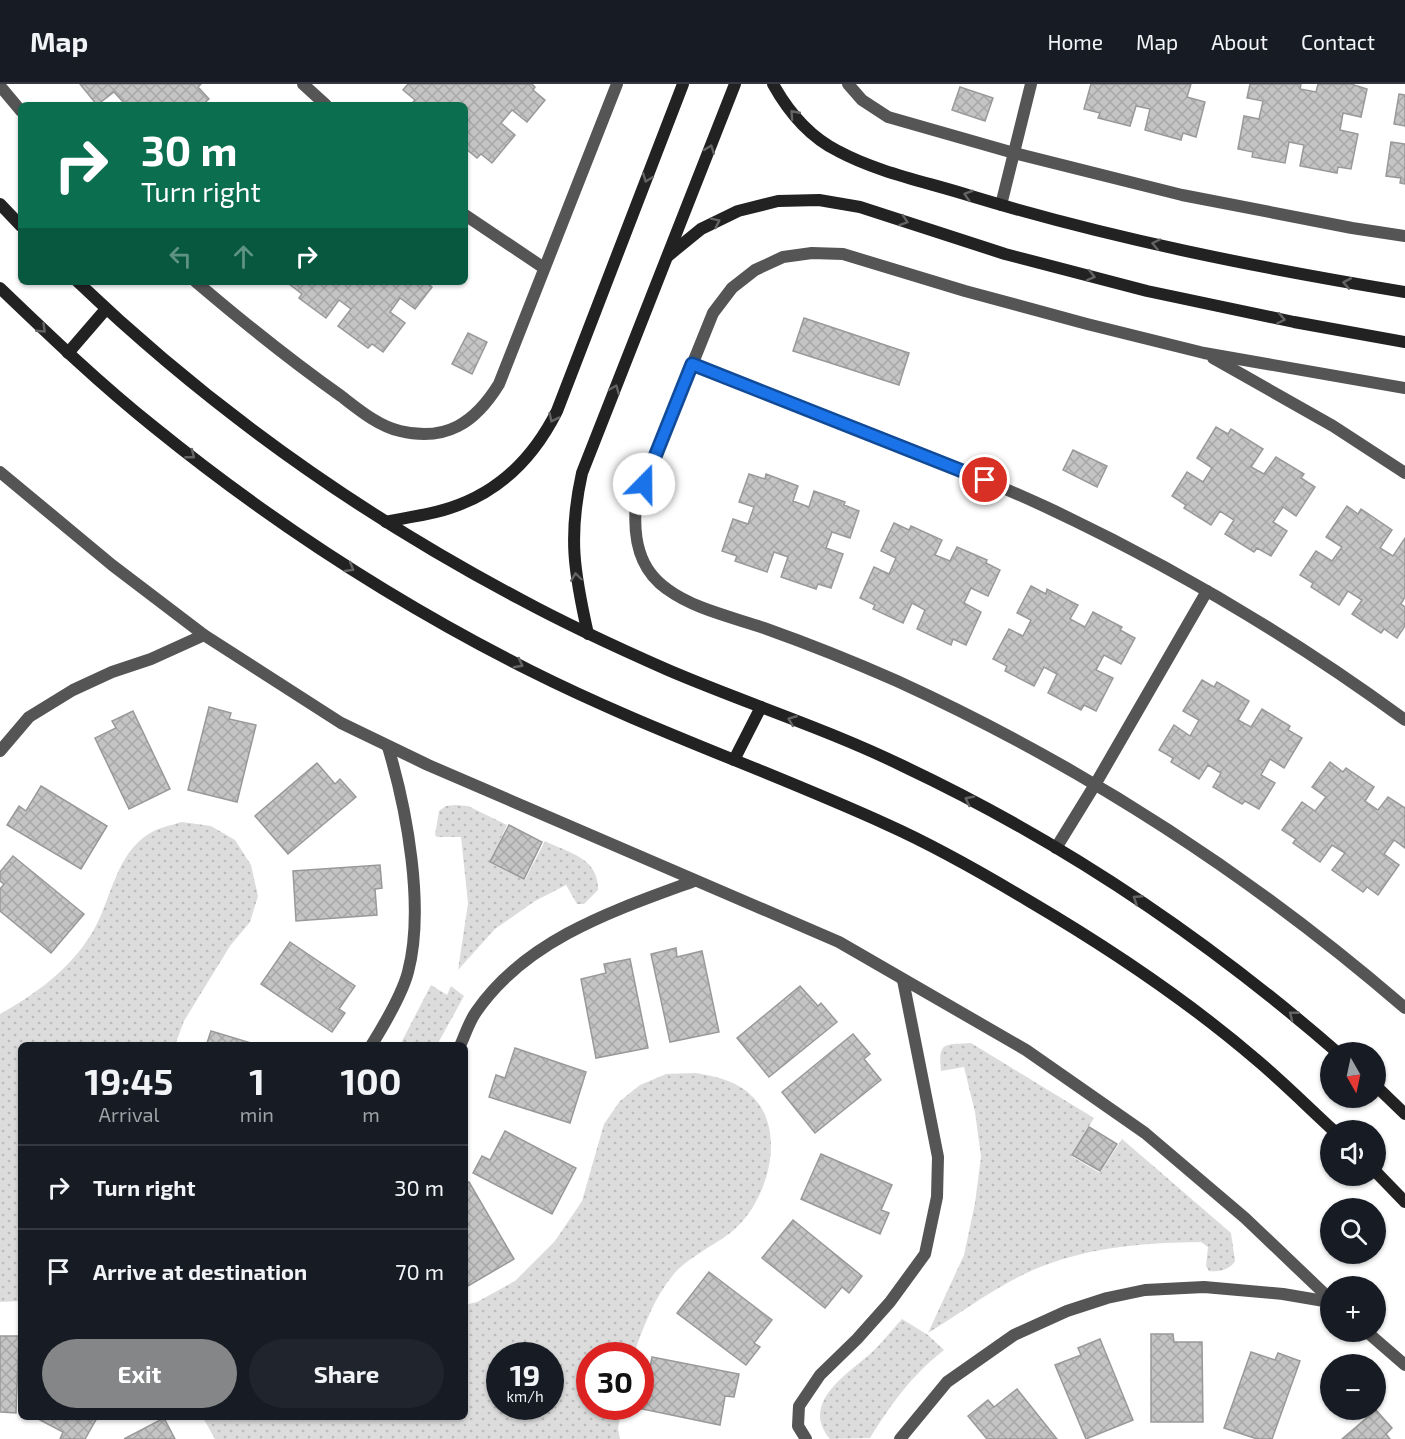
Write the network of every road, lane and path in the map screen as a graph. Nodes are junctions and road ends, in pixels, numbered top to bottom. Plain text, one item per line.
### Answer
1 (303, 84) edge
2 (617, 84) edge
3 (683, 84) edge
4 (735, 84) edge
5 (773, 84) edge
6 (848, 84) edge
7 (1031, 84) edge
8 (0, 86) edge
9 (323, 102) edge
10 (18, 107) edge
11 (1014, 153) junction
12 (0, 204) edge
13 (1001, 205) junction
14 (468, 217) edge
15 (18, 223) edge
16 (1405, 236) edge
17 (668, 255) junction
18 (544, 268) junction
19 (81, 285) edge
20 (200, 285) edge
21 (0, 288) edge
22 (1405, 292) edge
23 (106, 309) junction
24 (1405, 342) edge
25 (1204, 353) junction
26 (68, 354) junction
27 (692, 364) junction
28 (1405, 388) edge
29 (0, 472) edge
30 (1405, 473) edge
31 (386, 522) junction
32 (1207, 591) junction
33 (588, 634) junction
34 (204, 635) junction
35 (761, 707) junction
36 (1405, 720) edge
37 (388, 747) junction
38 (0, 751) edge
39 (734, 760) junction
40 (1096, 783) junction
41 (1056, 848) junction
42 (694, 880) junction
43 (903, 980) junction
44 (1405, 1008) edge
45 (373, 1042) edge
46 (462, 1042) edge
47 (1325, 1042) edge
48 (1386, 1096) edge
49 (1405, 1114) edge
50 (1322, 1120) edge
51 (1386, 1182) edge
52 (1405, 1202) edge
53 (1320, 1291) edge
54 (1320, 1300) edge
55 (1379, 1342) edge
56 (1405, 1365) edge
57 (806, 1439) edge
58 (900, 1439) edge

1 - 9 street
2 - 18 street
3 -> 31 street
17 -> 4 street
13 -> 5 street
6 - 11 street
7 - 11 street
8 - 10 street
11 - 13 street
11 - 16 street
12 - 15 street
22 -> 13 street
14 - 18 street
17 -> 24 street
33 -> 17 street
18 - 20 street
19 - 23 street
21 -> 26 street
23 - 26 street
23 - 31 street
25 - 27 street
25 - 28 street
25 - 30 street
26 -> 39 street
27 - 32 street
27 - 40 street
29 - 34 street
31 - 33 street
32 - 36 street
32 - 40 street
33 - 35 street
34 - 37 street
34 - 38 street
35 - 39 street
41 -> 35 street
37 - 42 street
37 - 45 street
39 - 50 street
40 - 41 street
40 - 44 street
47 -> 41 street
42 - 43 street
42 - 46 street
43 - 53 street
43 - 57 street
48 - 49 street
51 - 52 street
54 - 58 street
55 - 56 street

